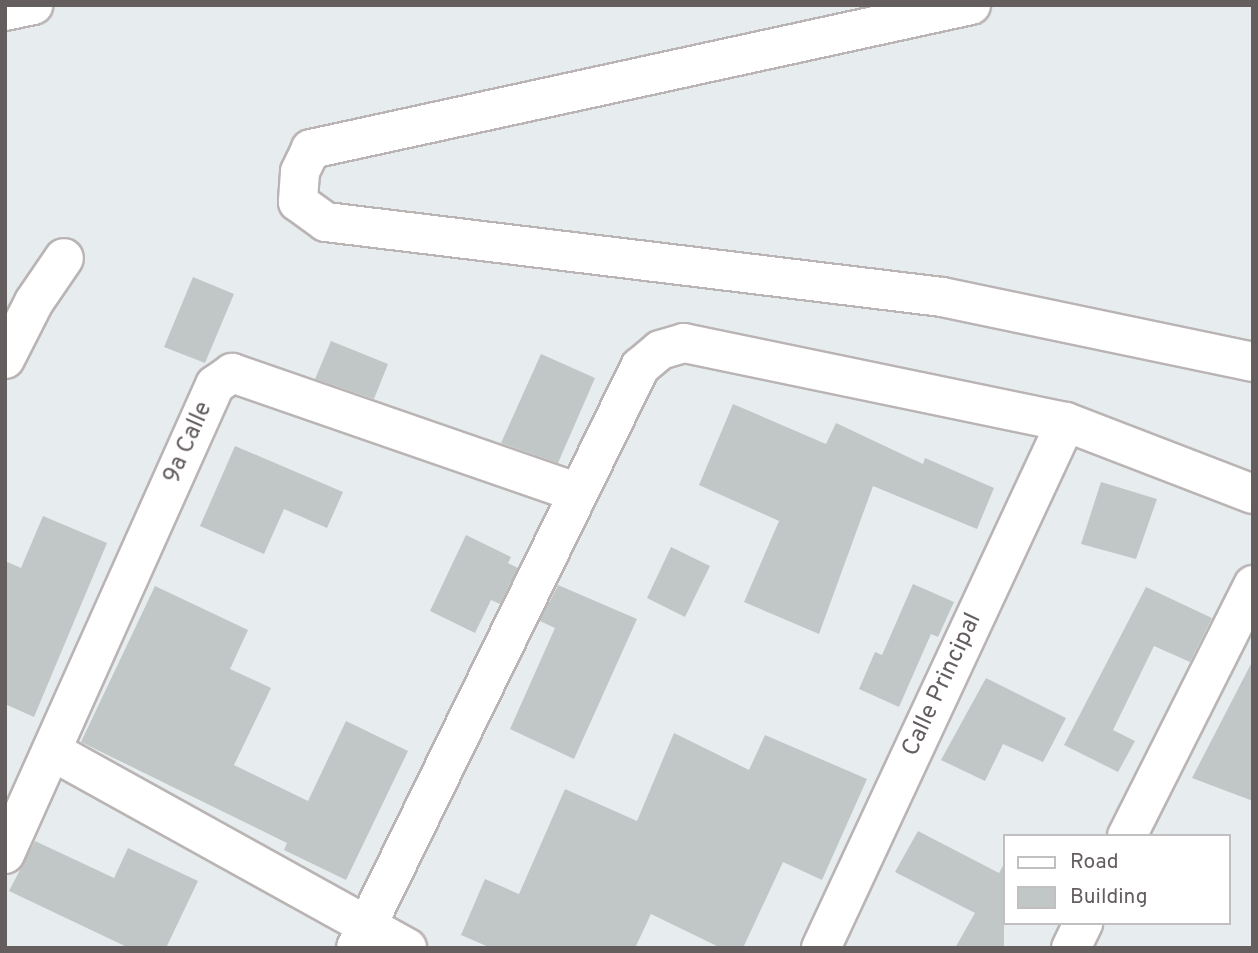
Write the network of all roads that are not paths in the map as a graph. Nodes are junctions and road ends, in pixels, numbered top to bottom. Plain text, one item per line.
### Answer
1 (33, 5) edge
2 (971, 5) edge
3 (5, 11) edge
4 (64, 258) dead end
5 (5, 359) edge
6 (1253, 362) edge
7 (1066, 422) junction
8 (578, 493) junction
9 (1253, 494) edge
10 (1253, 585) edge
11 (52, 751) junction
12 (1128, 834) edge
13 (5, 854) edge
14 (1082, 925) edge
15 (362, 936) edge
16 (407, 948) edge
17 (821, 948) edge
18 (1071, 948) edge

1 - 3 street
2 - 6 street
4 - 5 street
7 - 8 street
7 - 9 street
7 - 17 street, Calle Principal
8 - 11 street, 9a Calle
8 - 15 street
10 - 12 street
11 - 13 street, 9a Calle
11 - 15 street
14 - 18 street
15 - 16 street

